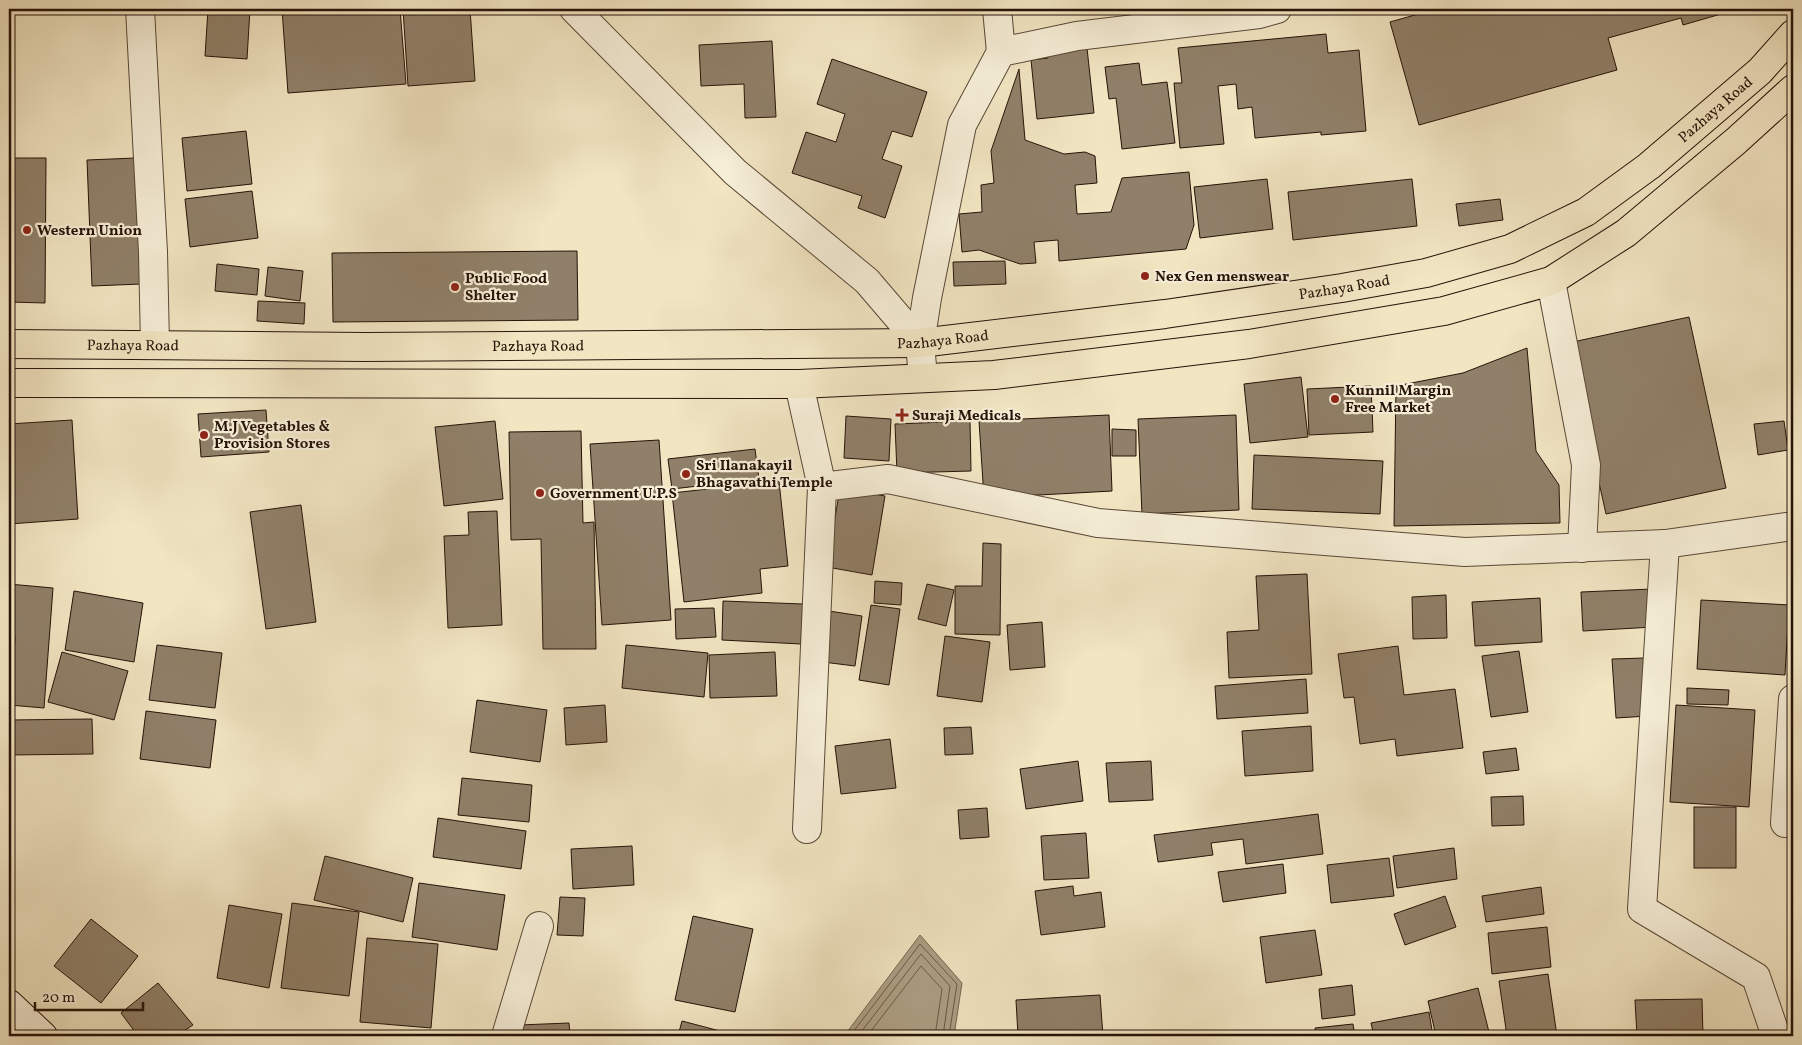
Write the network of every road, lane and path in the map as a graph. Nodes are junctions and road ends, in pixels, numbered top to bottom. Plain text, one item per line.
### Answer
1 (140, 9) edge
2 (574, 9) edge
3 (997, 9) edge
4 (1277, 9) edge
5 (1793, 34) edge
6 (1001, 52) junction
7 (1793, 89) edge
8 (1551, 281) junction
9 (920, 343) junction
10 (9, 344) edge
11 (155, 345) junction
12 (923, 378) junction
13 (9, 383) edge
14 (799, 384) junction
15 (822, 488) junction
16 (1793, 526) edge
17 (1665, 544) junction
18 (1582, 548) junction
19 (1793, 699) edge
20 (1784, 823) dead end
21 (807, 829) dead end
22 (539, 926) dead end
23 (9, 1004) edge
24 (39, 1035) edge
25 (506, 1036) edge
26 (1776, 1036) edge

1 - 11 street
2 - 9 street
3 - 6 street
4 - 6 street
5 - 9 main road, Pazhaya Road
6 - 9 street
7 - 8 main road
8 - 12 main road
8 - 18 street
9 - 11 main road, Pazhaya Road
9 - 12 street
10 - 11 main road, Pazhaya Road
12 - 14 main road
13 - 14 main road
14 - 15 street
15 - 18 street
15 - 21 street
16 - 17 street
17 - 18 street
17 - 26 street
19 - 20 street
22 - 25 street
23 - 24 street

